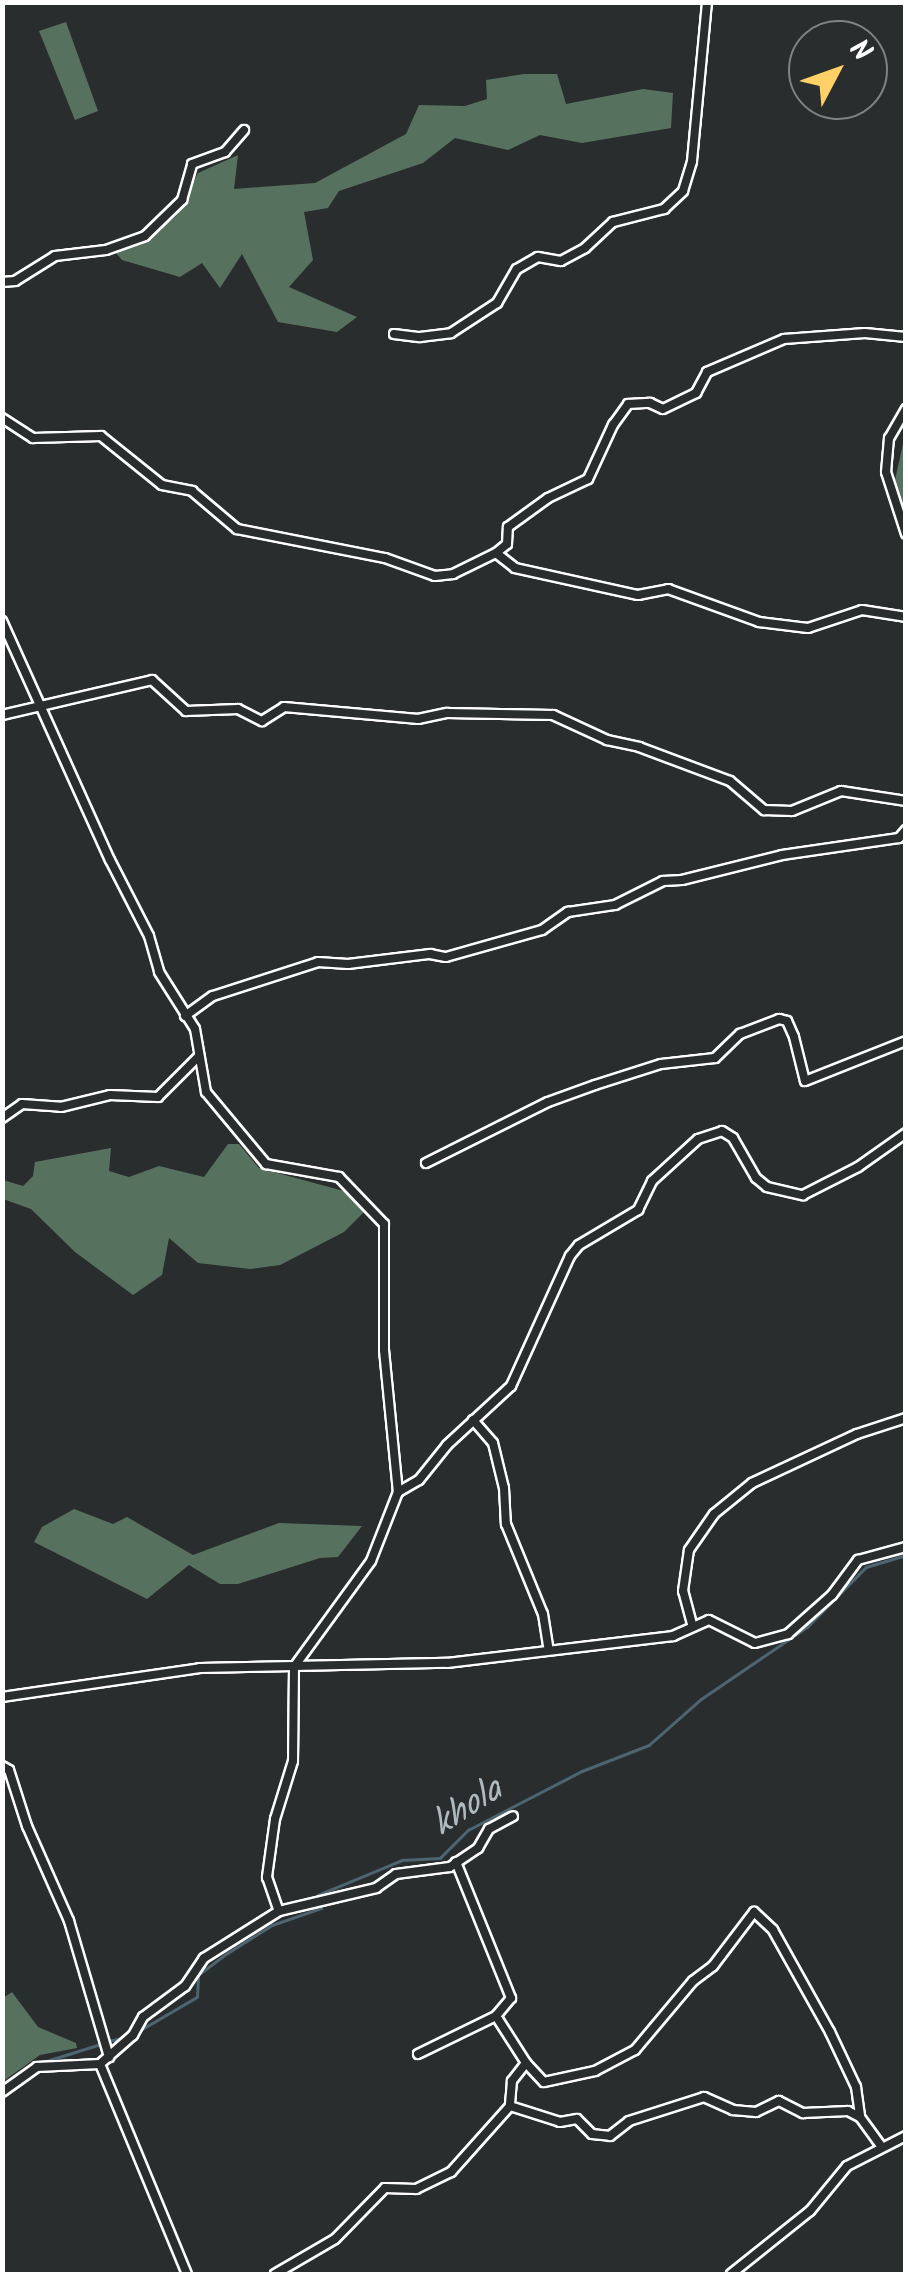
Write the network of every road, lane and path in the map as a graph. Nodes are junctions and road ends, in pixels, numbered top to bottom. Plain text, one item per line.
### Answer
1 (707, 2) edge
2 (244, 130) dead end
3 (2, 282) edge
4 (394, 334) dead end
5 (906, 337) edge
6 (906, 409) edge
7 (2, 418) edge
8 (906, 534) edge
9 (496, 553) junction
10 (906, 616) edge
11 (2, 621) edge
12 (42, 708) junction
13 (2, 715) edge
14 (906, 802) edge
15 (906, 830) edge
16 (185, 1016) junction
17 (906, 1041) edge
18 (200, 1056) junction
19 (2, 1118) edge
20 (906, 1133) edge
21 (426, 1163) dead end
22 (906, 1418) edge
23 (473, 1420) junction
24 (398, 1492) junction
25 (906, 1546) edge
26 (692, 1624) junction
27 (549, 1650) junction
28 (294, 1667) junction
29 (2, 1697) edge
30 (2, 1766) edge
31 (513, 1816) dead end
32 (456, 1862) junction
33 (278, 1911) junction
34 (496, 2016) junction
35 (418, 2054) dead end
36 (109, 2057) junction
37 (100, 2064) junction
38 (526, 2064) junction
39 (2, 2092) edge
40 (510, 2106) junction
41 (860, 2117) junction
42 (906, 2136) edge
43 (881, 2146) junction
44 (187, 2274) edge
45 (275, 2274) edge
46 (731, 2274) edge

1 - 4 street
2 - 3 street
5 - 9 street
6 - 8 street
7 - 9 street
9 - 10 street
11 - 12 street
12 - 13 street
12 - 14 street
12 - 16 street
15 - 16 street
16 - 18 street
17 - 21 street
18 - 19 street
18 - 24 street
20 - 23 street
22 - 26 street
23 - 24 street
23 - 27 street
24 - 28 street
25 - 26 street
26 - 27 street
27 - 28 street
28 - 29 street
28 - 33 street
30 - 36 street
31 - 32 street
32 - 33 street
32 - 34 street
33 - 36 street
34 - 35 street
34 - 38 street
36 - 37 street
37 - 39 street
37 - 44 street
38 - 40 street
38 - 41 street
40 - 41 street
40 - 45 street
41 - 43 street
42 - 43 street
43 - 46 street

